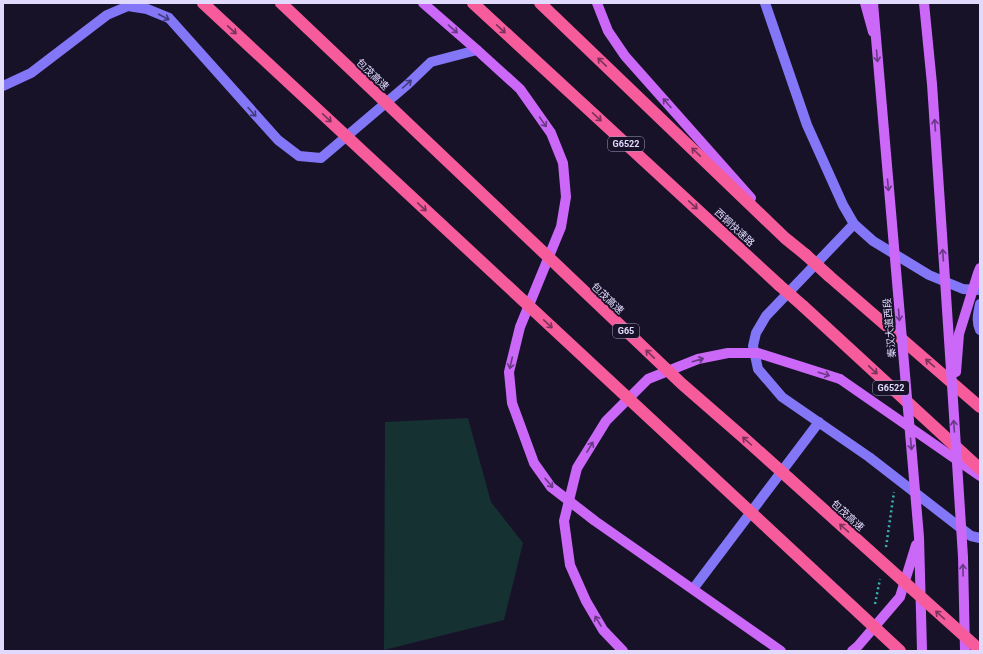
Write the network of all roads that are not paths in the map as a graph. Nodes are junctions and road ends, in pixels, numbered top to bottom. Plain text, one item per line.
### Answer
1 (203, 3) edge
2 (280, 3) edge
3 (423, 3) edge
4 (473, 3) edge
5 (540, 3) edge
6 (597, 3) edge
7 (765, 3) edge
8 (865, 3) edge
9 (873, 3) edge
10 (924, 3) edge
11 (876, 40) junction
12 (477, 50) junction
13 (3, 86) edge
14 (854, 224) junction
15 (785, 238) junction
16 (980, 268) edge
17 (980, 290) edge
18 (980, 304) edge
19 (980, 330) edge
20 (953, 400) junction
21 (980, 407) edge
22 (819, 422) junction
23 (980, 470) edge
24 (980, 476) edge
25 (919, 537) junction
26 (980, 538) edge
27 (693, 589) junction
28 (980, 650) edge
29 (623, 651) edge
30 (782, 651) edge
31 (852, 651) edge
32 (900, 651) edge
33 (922, 651) edge
34 (965, 651) edge

1 -> 32 highway, bridge
28 -> 2 highway, 包茂高速 / G65, bridge
3 -> 12 main road
4 -> 23 highway, 西铜快速路 / G6522, bridge
15 -> 5 highway
15 -> 6 main road
7 - 14 street
8 - 11 main road, bridge
9 - 11 main road, 秦汉大道西段, bridge
20 -> 10 main road, bridge
11 -> 25 main road, 秦汉大道西段, bridge
13 -> 12 street
12 -> 27 main road
14 - 17 street
14 - 22 street
21 -> 15 highway, bridge
16 - 20 main road, bridge
18 - 19 street
34 -> 20 main road, bridge
22 - 26 street
22 - 27 street
29 -> 24 main road, bridge
25 - 31 main road, bridge
25 - 33 main road, 秦汉大道西段, bridge
27 - 30 main road

